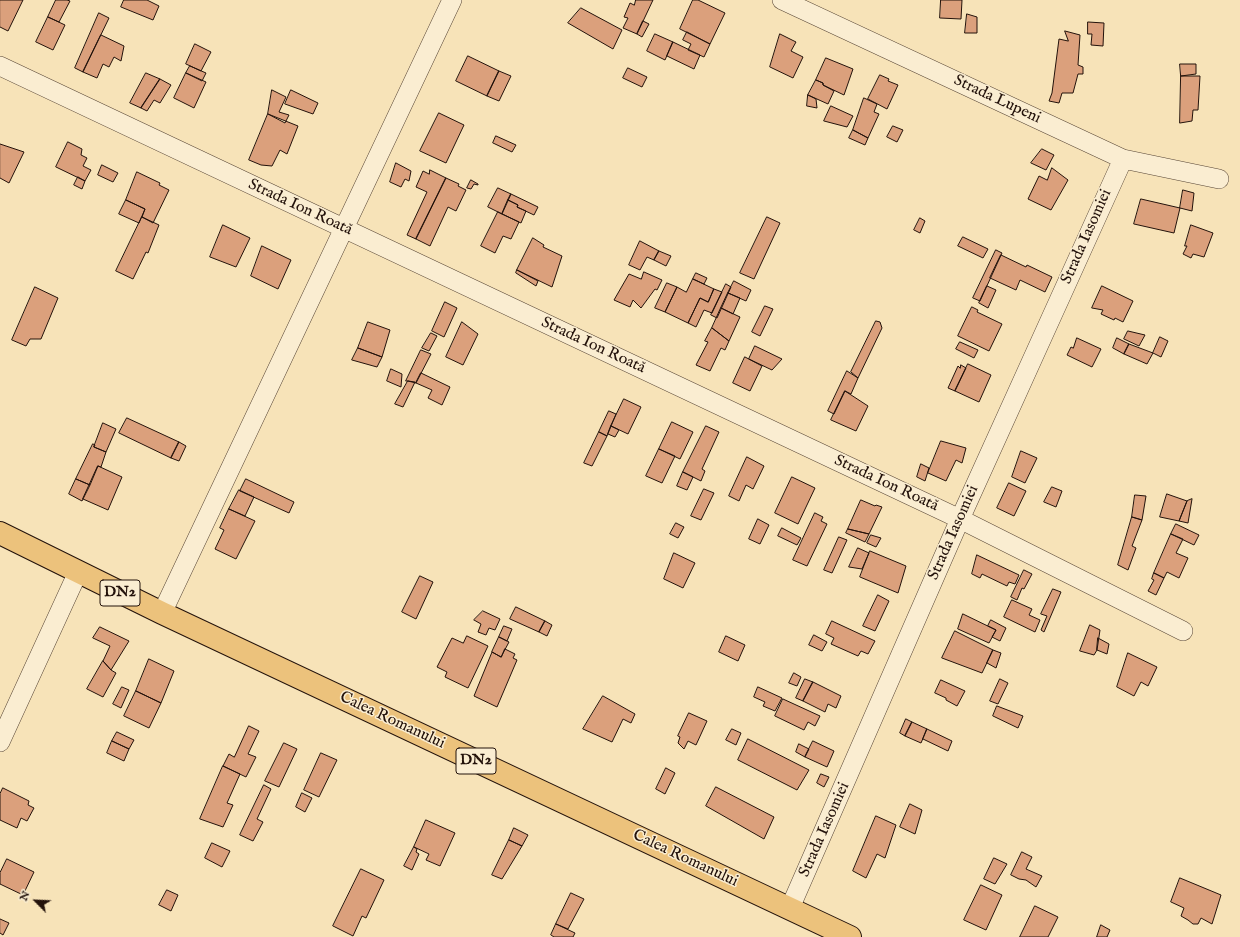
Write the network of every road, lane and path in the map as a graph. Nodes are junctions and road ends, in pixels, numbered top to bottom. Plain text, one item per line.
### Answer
1 (452, 0) edge
2 (782, 0) edge
3 (0, 66) edge
4 (1123, 159) junction
5 (1218, 179) dead end
6 (344, 229) junction
7 (960, 519) junction
8 (0, 534) edge
9 (78, 572) junction
10 (162, 613) junction
11 (1183, 631) dead end
12 (0, 742) edge
13 (790, 908) junction
14 (850, 937) edge

1 - 6 street
2 - 4 street, Strada Lupeni
3 - 6 street, Strada Ion Roată
4 - 5 street, Strada Lupeni
4 - 7 street, Strada Iasomiei
6 - 7 street, Strada Ion Roată
6 - 10 street
7 - 11 street, Strada Ion Roată
7 - 13 street, Strada Iasomiei
8 - 9 main road, Calea Romanului / DN2
9 - 10 main road, Calea Romanului / DN2
9 - 12 street
10 - 13 main road, Calea Romanului / DN2
13 - 14 main road, Calea Romanului / DN2

